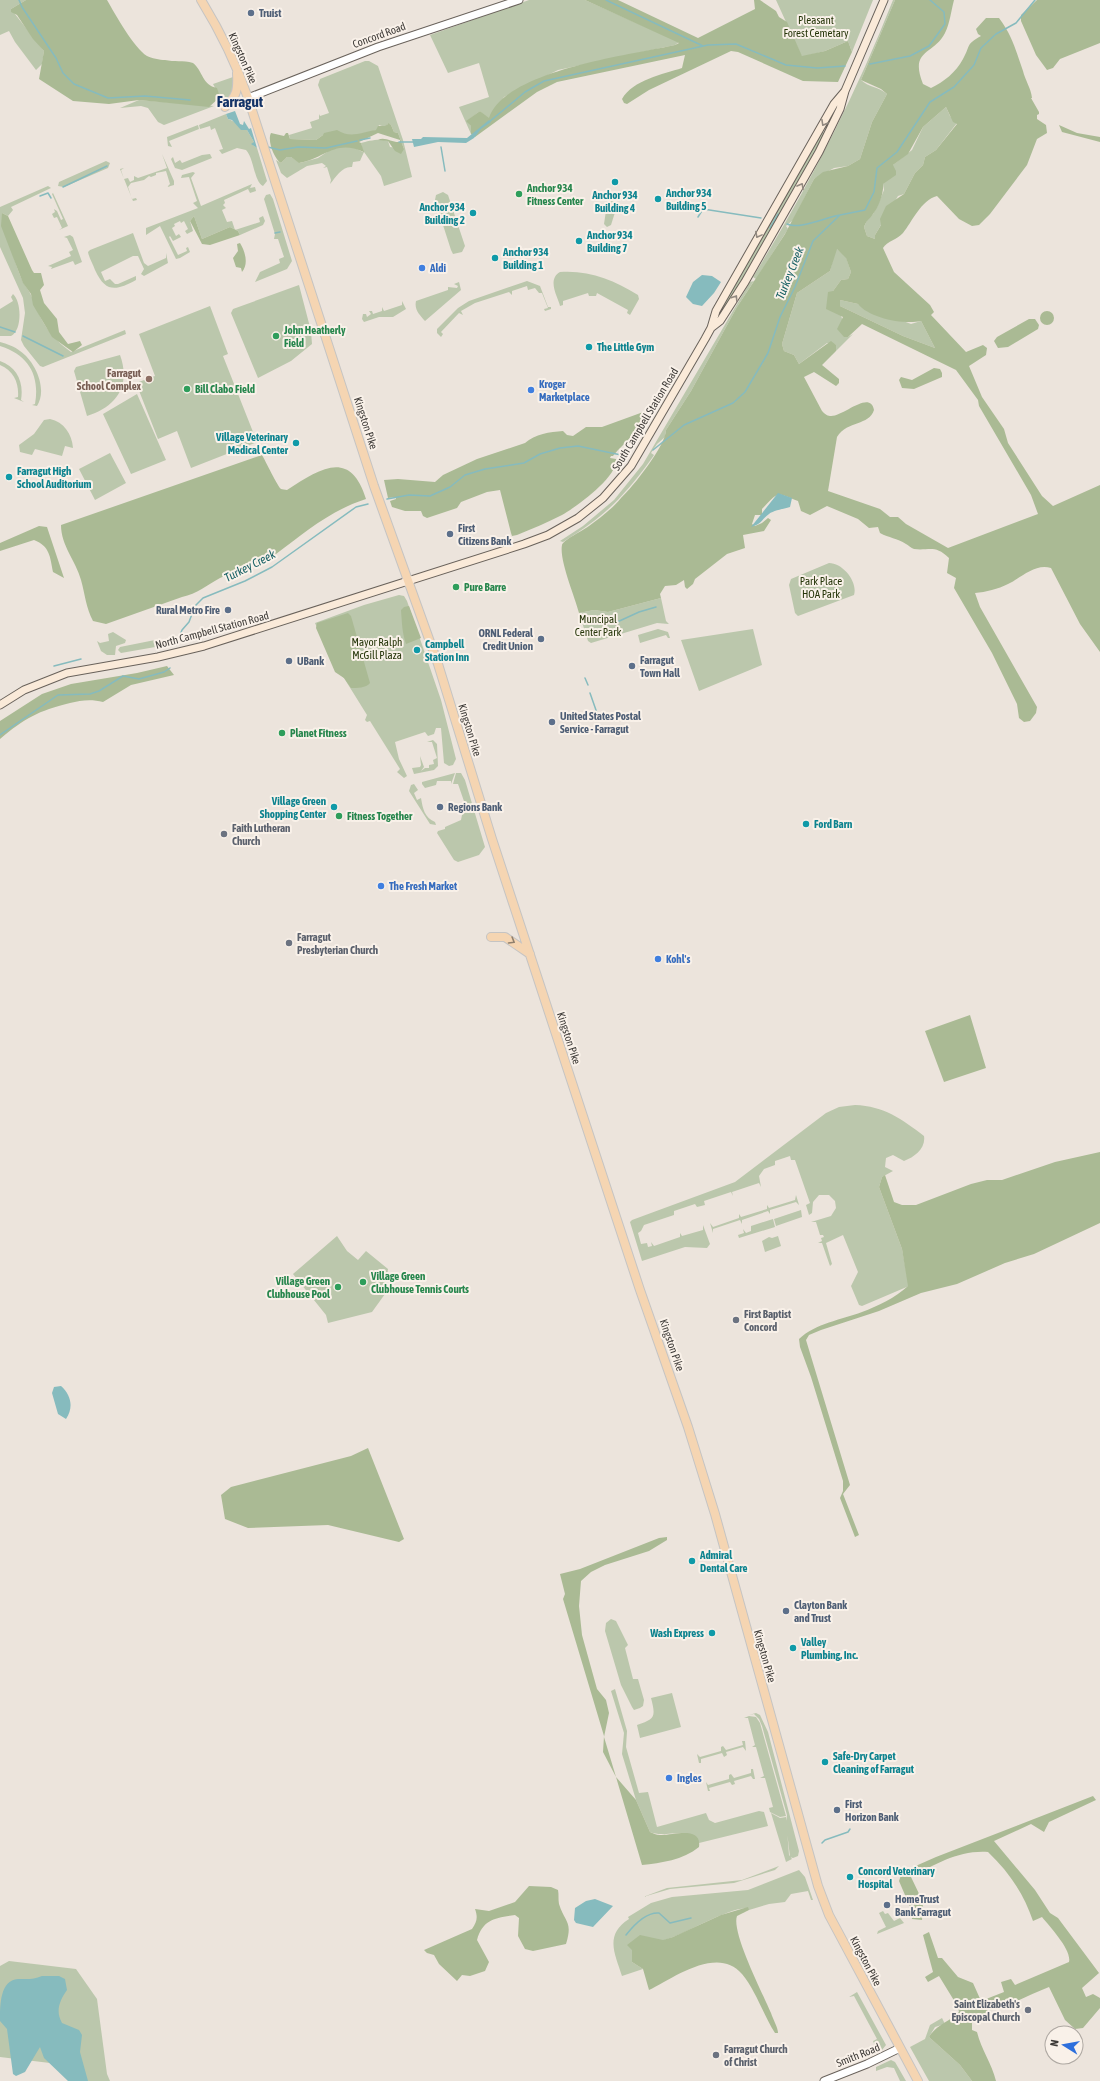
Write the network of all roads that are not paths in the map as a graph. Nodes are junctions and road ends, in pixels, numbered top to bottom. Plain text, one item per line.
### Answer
1 (201, 0) edge
2 (519, 0) edge
3 (884, 0) edge
4 (236, 65) junction
5 (846, 91) junction
6 (248, 98) junction
7 (226, 106) dead end
8 (711, 328) junction
9 (408, 581) junction
10 (0, 705) edge
11 (491, 937) dead end
12 (530, 954) junction
13 (900, 2048) junction
14 (824, 2081) edge
15 (918, 2081) edge

1 - 4 main road, Kingston Pike
2 - 6 street, Concord Road
3 - 5 main road, South Campbell Station Road
4 - 6 main road, Kingston Pike
4 - 7 main road
5 -> 8 main road, South Campbell Station Road
8 -> 5 main road, South Campbell Station Road
6 - 9 main road, Kingston Pike
8 - 9 main road, South Campbell Station Road
9 - 10 main road, North Campbell Station Road
9 - 12 main road, Kingston Pike
11 -> 12 main road
12 - 13 main road, Kingston Pike
13 - 14 street, Smith Road
13 - 15 main road, Kingston Pike

